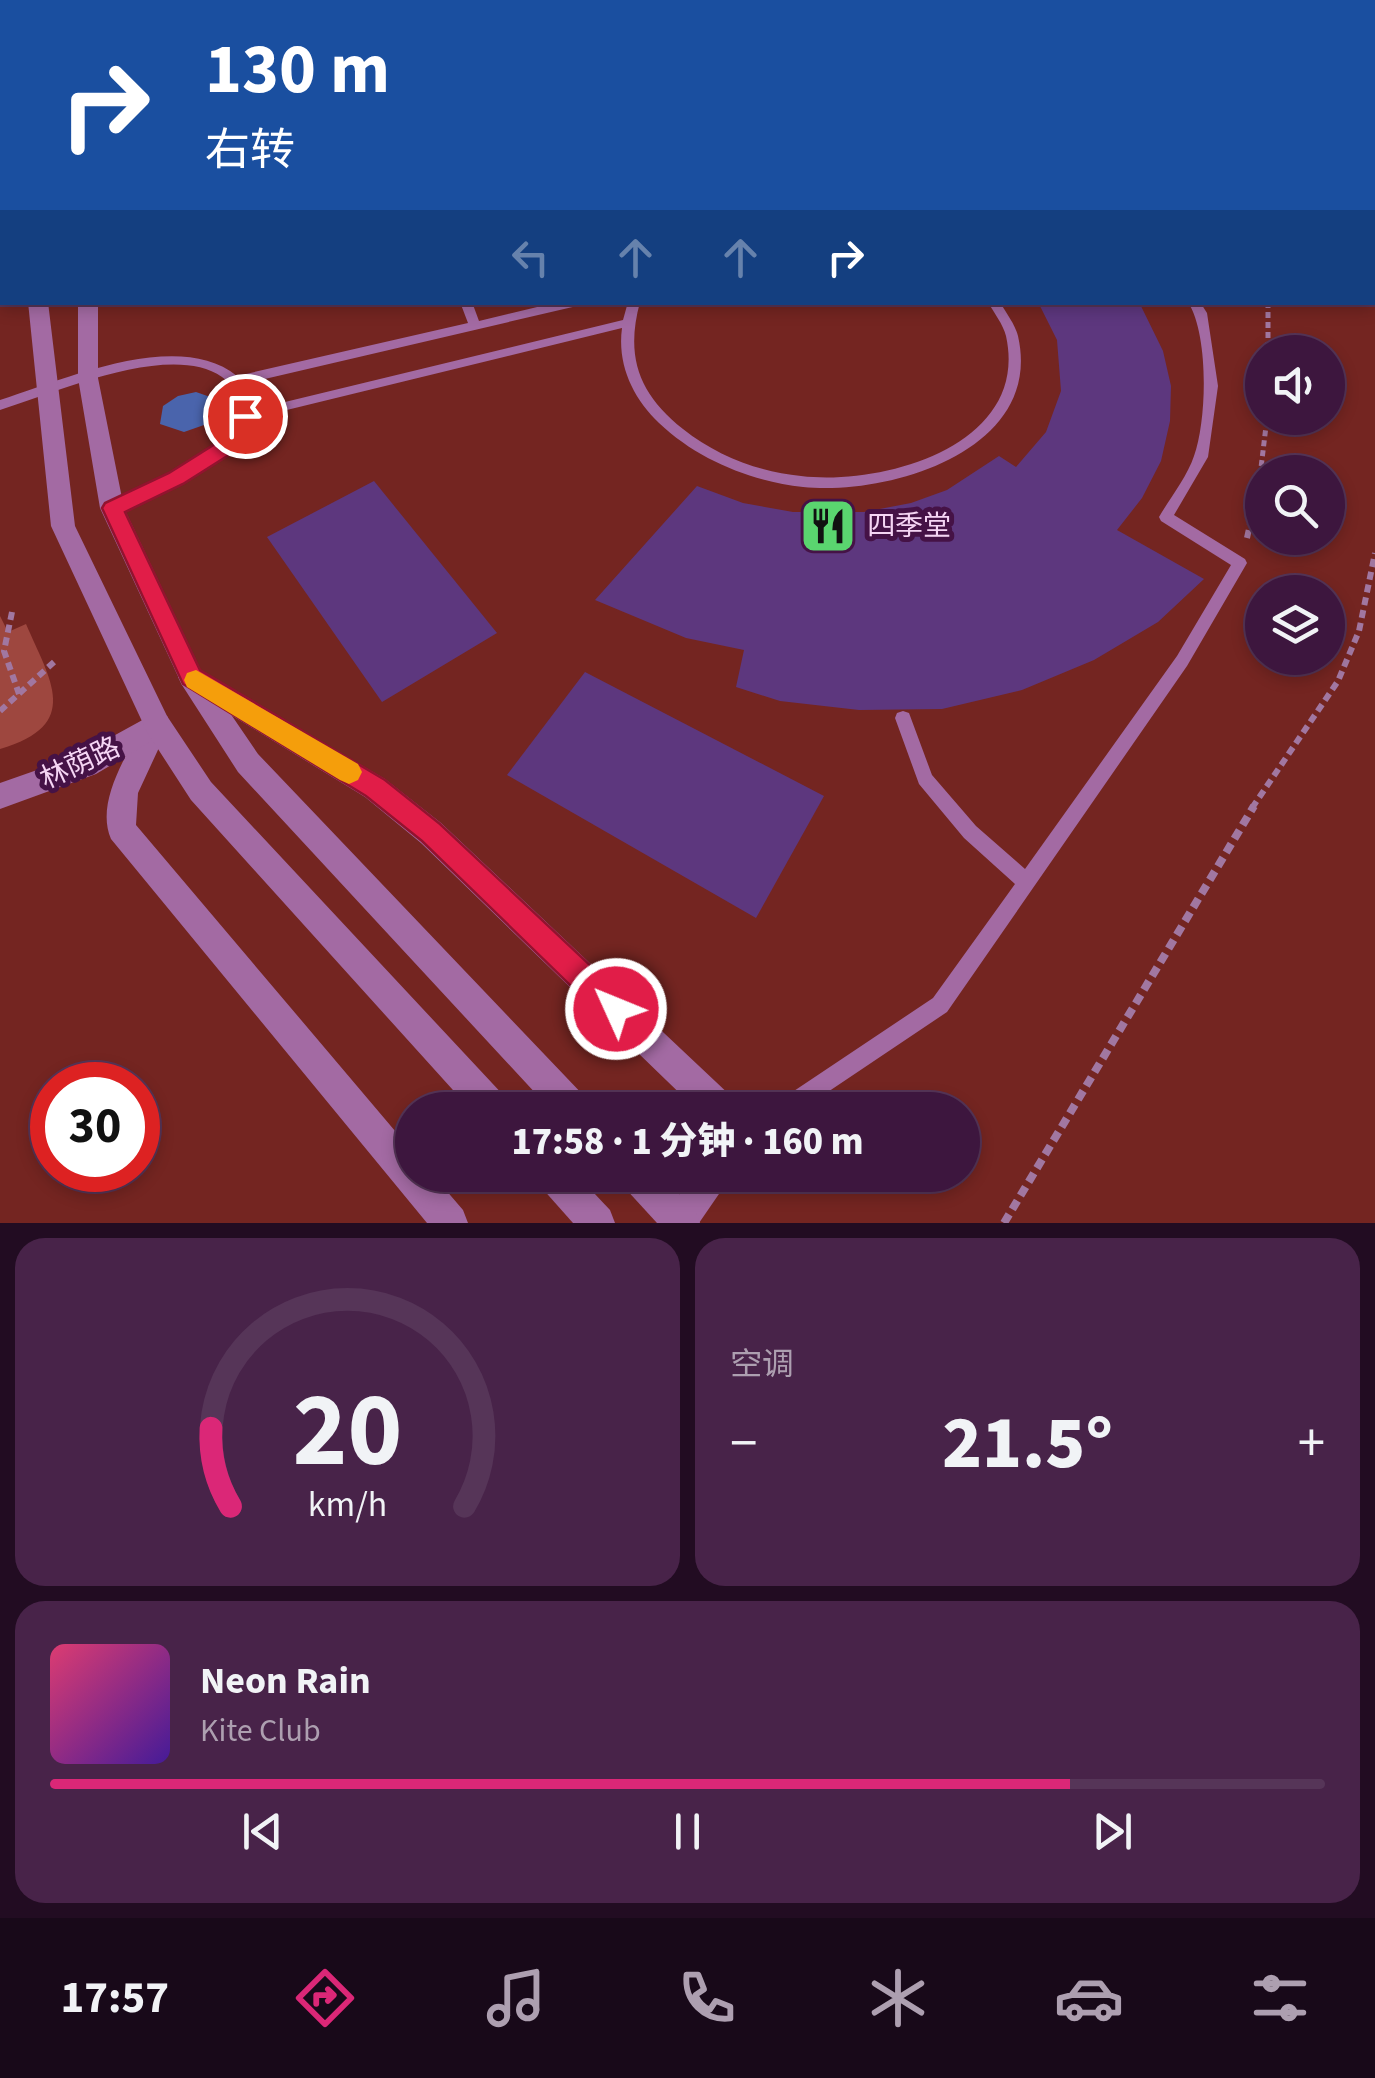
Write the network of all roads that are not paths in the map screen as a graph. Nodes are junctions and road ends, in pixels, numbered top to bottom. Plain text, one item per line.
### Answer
1 (38, 305) edge
2 (88, 305) edge
3 (467, 305) edge
4 (563, 305) edge
5 (633, 305) edge
6 (996, 305) edge
7 (1196, 305) edge
8 (627, 322) junction
9 (475, 326) junction
10 (88, 378) junction
11 (236, 382) junction
12 (46, 390) junction
13 (0, 405) edge
14 (245, 416) junction
15 (112, 508) junction
16 (191, 677) junction
17 (903, 718) dead end
18 (157, 724) junction
19 (0, 796) edge
20 (1026, 882) junction
21 (478, 1092) edge
22 (557, 1092) edge
23 (703, 1092) edge
24 (810, 1092) edge
25 (569, 1192) edge
26 (652, 1192) edge
27 (703, 1192) edge
28 (450, 1223) edge
29 (597, 1223) edge
30 (680, 1223) edge

1 - 12 main road
2 - 10 main road
3 - 9 lane
4 - 9 lane
5 - 8 lane
6 - 8 lane
7 - 20 lane
8 - 14 lane
9 - 11 lane
10 - 11 lane
10 - 12 lane
10 - 15 main road
11 - 14 lane
12 - 13 lane
12 - 18 main road
14 - 15 lane
15 - 16 main road
16 - 22 main road
16 - 23 main road
17 - 20 lane
18 - 19 main road, 林荫路
18 - 21 main road
18 - 28 main road
20 - 24 lane
25 - 29 main road
26 - 30 main road
27 - 30 main road

